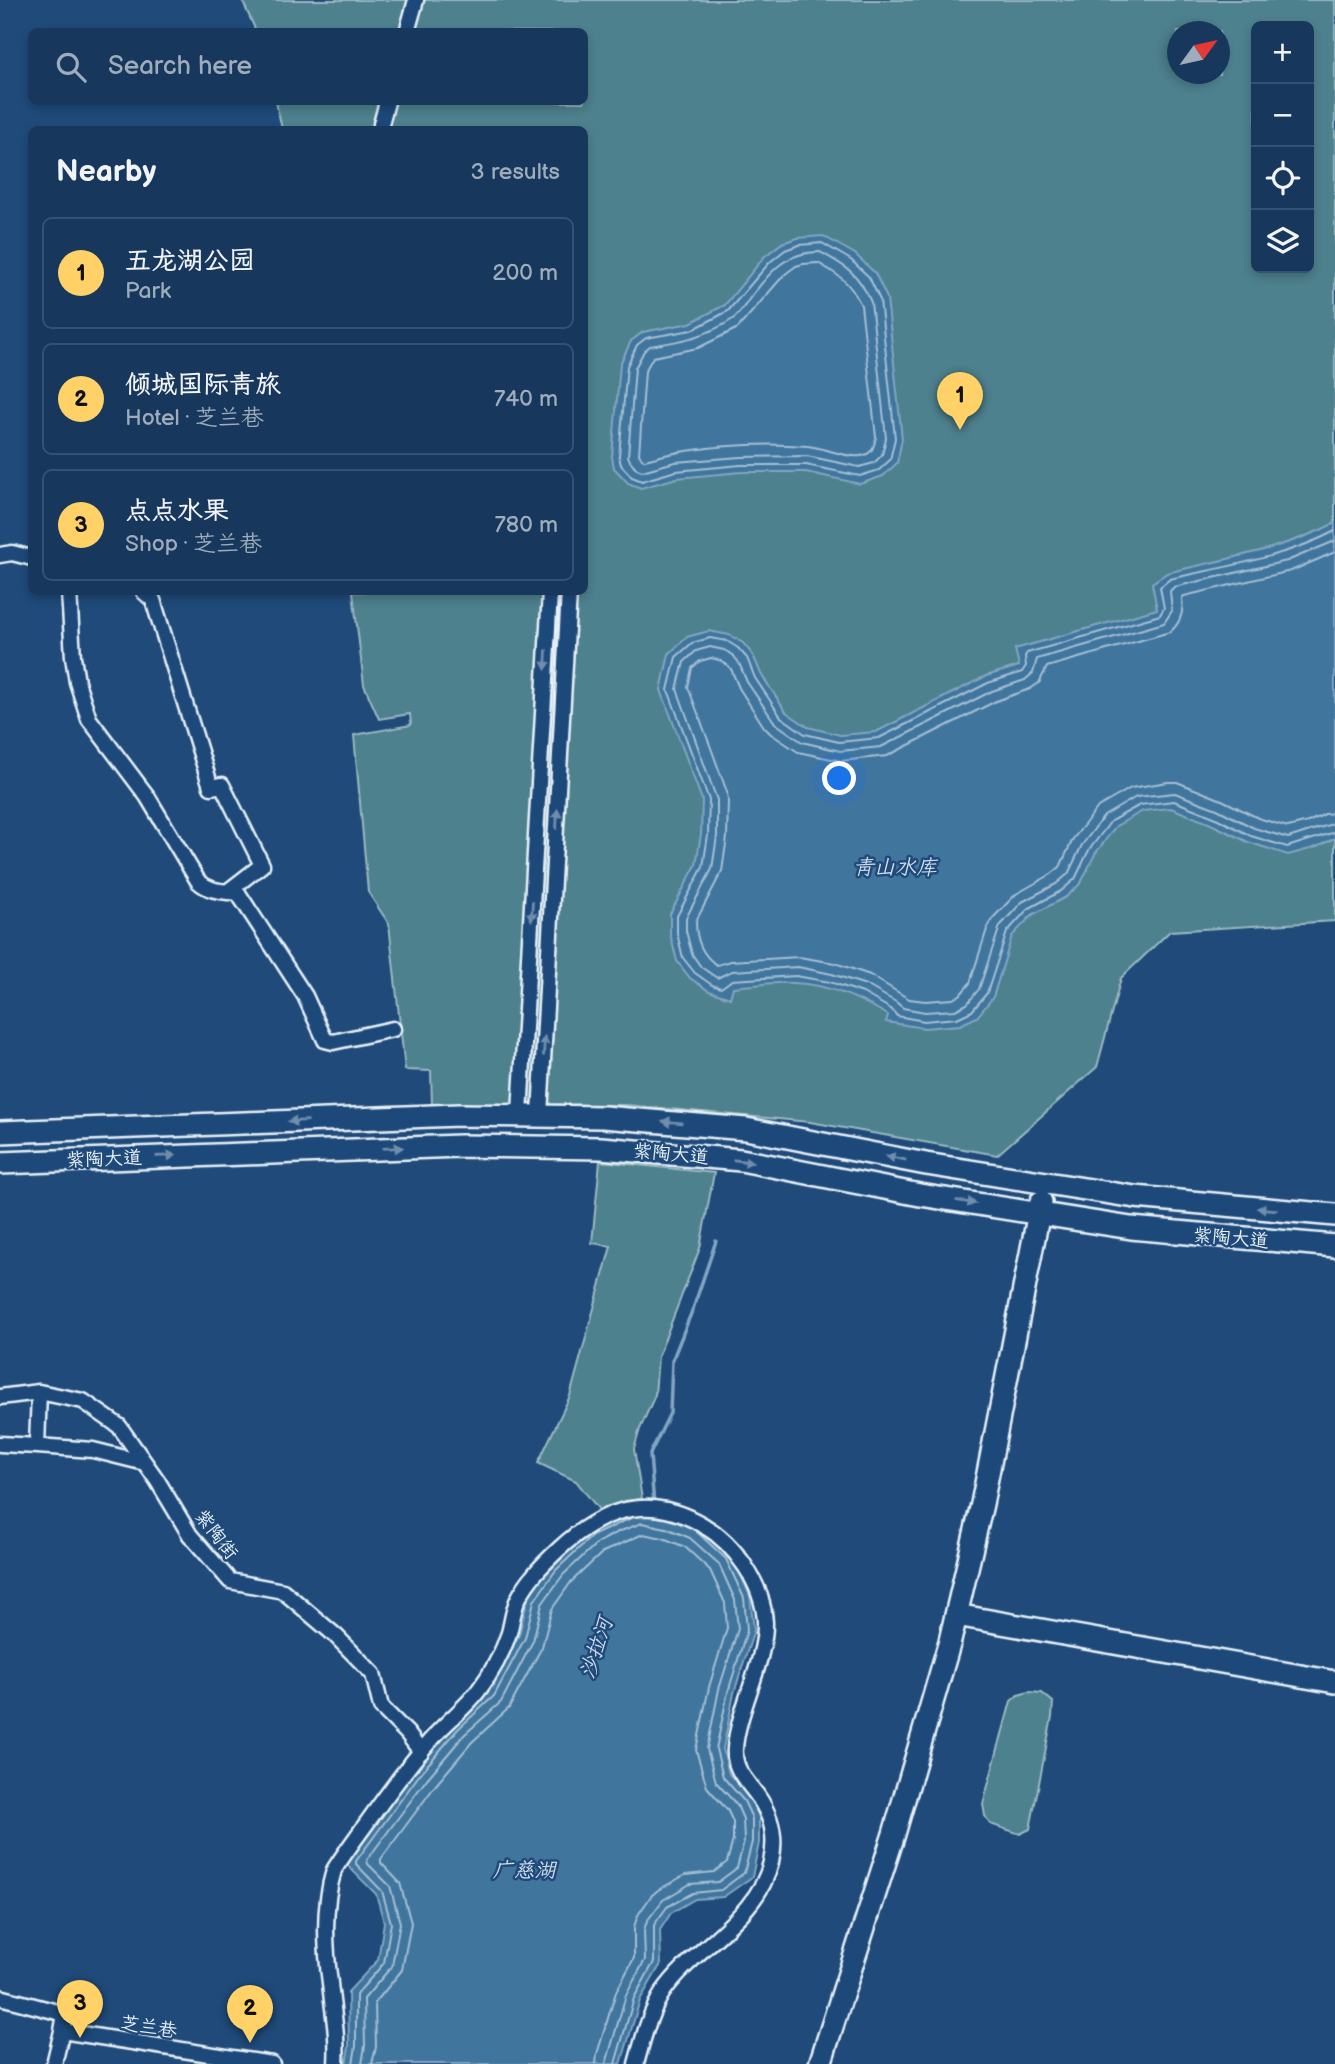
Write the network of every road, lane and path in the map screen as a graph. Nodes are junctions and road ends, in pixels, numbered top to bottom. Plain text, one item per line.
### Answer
1 (416, 0) edge
2 (408, 28) edge
3 (386, 105) edge
4 (381, 124) dead end
5 (0, 555) edge
6 (28, 557) edge
7 (69, 595) edge
8 (147, 595) edge
9 (550, 595) edge
10 (569, 595) edge
11 (228, 892) junction
12 (393, 1029) dead end
13 (530, 1114) junction
14 (0, 1132) edge
15 (0, 1163) edge
16 (1051, 1184) junction
17 (1045, 1214) junction
18 (1335, 1215) edge
19 (1335, 1246) edge
20 (39, 1392) junction
21 (0, 1397) edge
22 (0, 1444) edge
23 (37, 1446) junction
24 (145, 1463) junction
25 (963, 1616) junction
26 (1335, 1682) edge
27 (421, 1752) junction
28 (0, 1997) edge
29 (62, 2031) junction
30 (54, 2064) edge
31 (272, 2064) edge
32 (336, 2064) edge
33 (636, 2064) edge
34 (820, 2064) edge
35 (834, 2064) edge

1 - 2 street
3 - 4 street
5 - 6 street
7 - 11 street
8 - 11 street
9 -> 13 street
13 -> 10 street
11 - 12 street
13 -> 14 main road, 紫陶大道
16 -> 13 main road, 紫陶大道
15 -> 17 main road, 紫陶大道
16 - 17 main road
18 -> 16 main road, 紫陶大道
17 - 19 main road, 紫陶大道
17 - 25 main road
20 - 21 street, 紫陶街
20 - 23 street
20 - 24 street, 紫陶街
22 - 23 street
23 - 24 street
24 - 27 street, 紫陶街
25 - 26 main road
25 - 34 main road
25 - 35 main road
27 - 32 street
27 - 33 street
28 - 29 street
29 - 30 street
29 - 31 street, 芝兰巷

